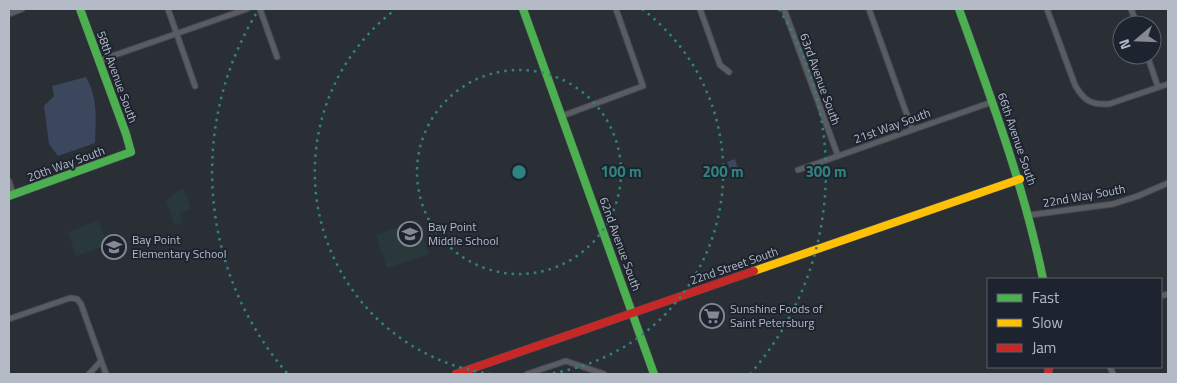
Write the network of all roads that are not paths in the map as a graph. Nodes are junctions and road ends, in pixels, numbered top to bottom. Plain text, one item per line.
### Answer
1 (22, 9) edge
2 (80, 9) edge
3 (168, 9) edge
4 (247, 9) edge
5 (260, 9) edge
6 (523, 9) edge
7 (616, 9) edge
8 (700, 9) edge
9 (784, 9) edge
10 (869, 9) edge
11 (959, 9) edge
12 (1047, 9) edge
13 (9, 14) edge
14 (176, 33) junction
15 (277, 57) dead end
16 (98, 61) junction
17 (1150, 65) edge
18 (729, 72) dead end
19 (1168, 84) edge
20 (195, 86) dead end
21 (1158, 87) junction
22 (992, 102) junction
23 (562, 116) junction
24 (912, 129) junction
25 (131, 152) joint
26 (838, 156) junction
27 (798, 170) dead end
28 (1020, 179) junction
29 (9, 181) edge
30 (1168, 183) edge
31 (11, 195) edge
32 (1030, 215) junction
33 (1043, 278) edge
34 (632, 313) junction
35 (9, 319) edge
36 (101, 361) junction
37 (89, 374) edge
38 (106, 374) edge
39 (456, 374) edge
40 (527, 374) edge
41 (604, 374) edge
42 (654, 374) edge

1 - 13 street
2 - 16 street, 58th Avenue South
3 - 14 street
4 - 14 street
5 - 15 street
6 - 23 street, 62nd Avenue South
7 - 23 street
8 - 18 street
9 - 26 street, 63rd Avenue South
10 - 24 street
11 - 22 street, 66th Avenue South
12 - 21 street
14 - 16 street
14 - 20 street
16 - 25 street, 58th Avenue South
17 - 21 street
19 - 21 street
22 - 24 street, 21st Way South
22 - 28 street, 66th Avenue South
23 - 34 street, 62nd Avenue South
24 - 26 street, 21st Way South
25 - 31 street, 20th Way South
26 - 27 street, 21st Way South
28 - 32 street, 66th Avenue South
28 - 34 street, 22nd Street South
29 - 31 street
30 - 32 street, 22nd Way South
32 - 33 street, 66th Avenue South
34 - 39 street, 22nd Street South
34 - 42 street, 62nd Avenue South
35 - 36 street
36 - 37 street
36 - 38 street
40 - 41 street

